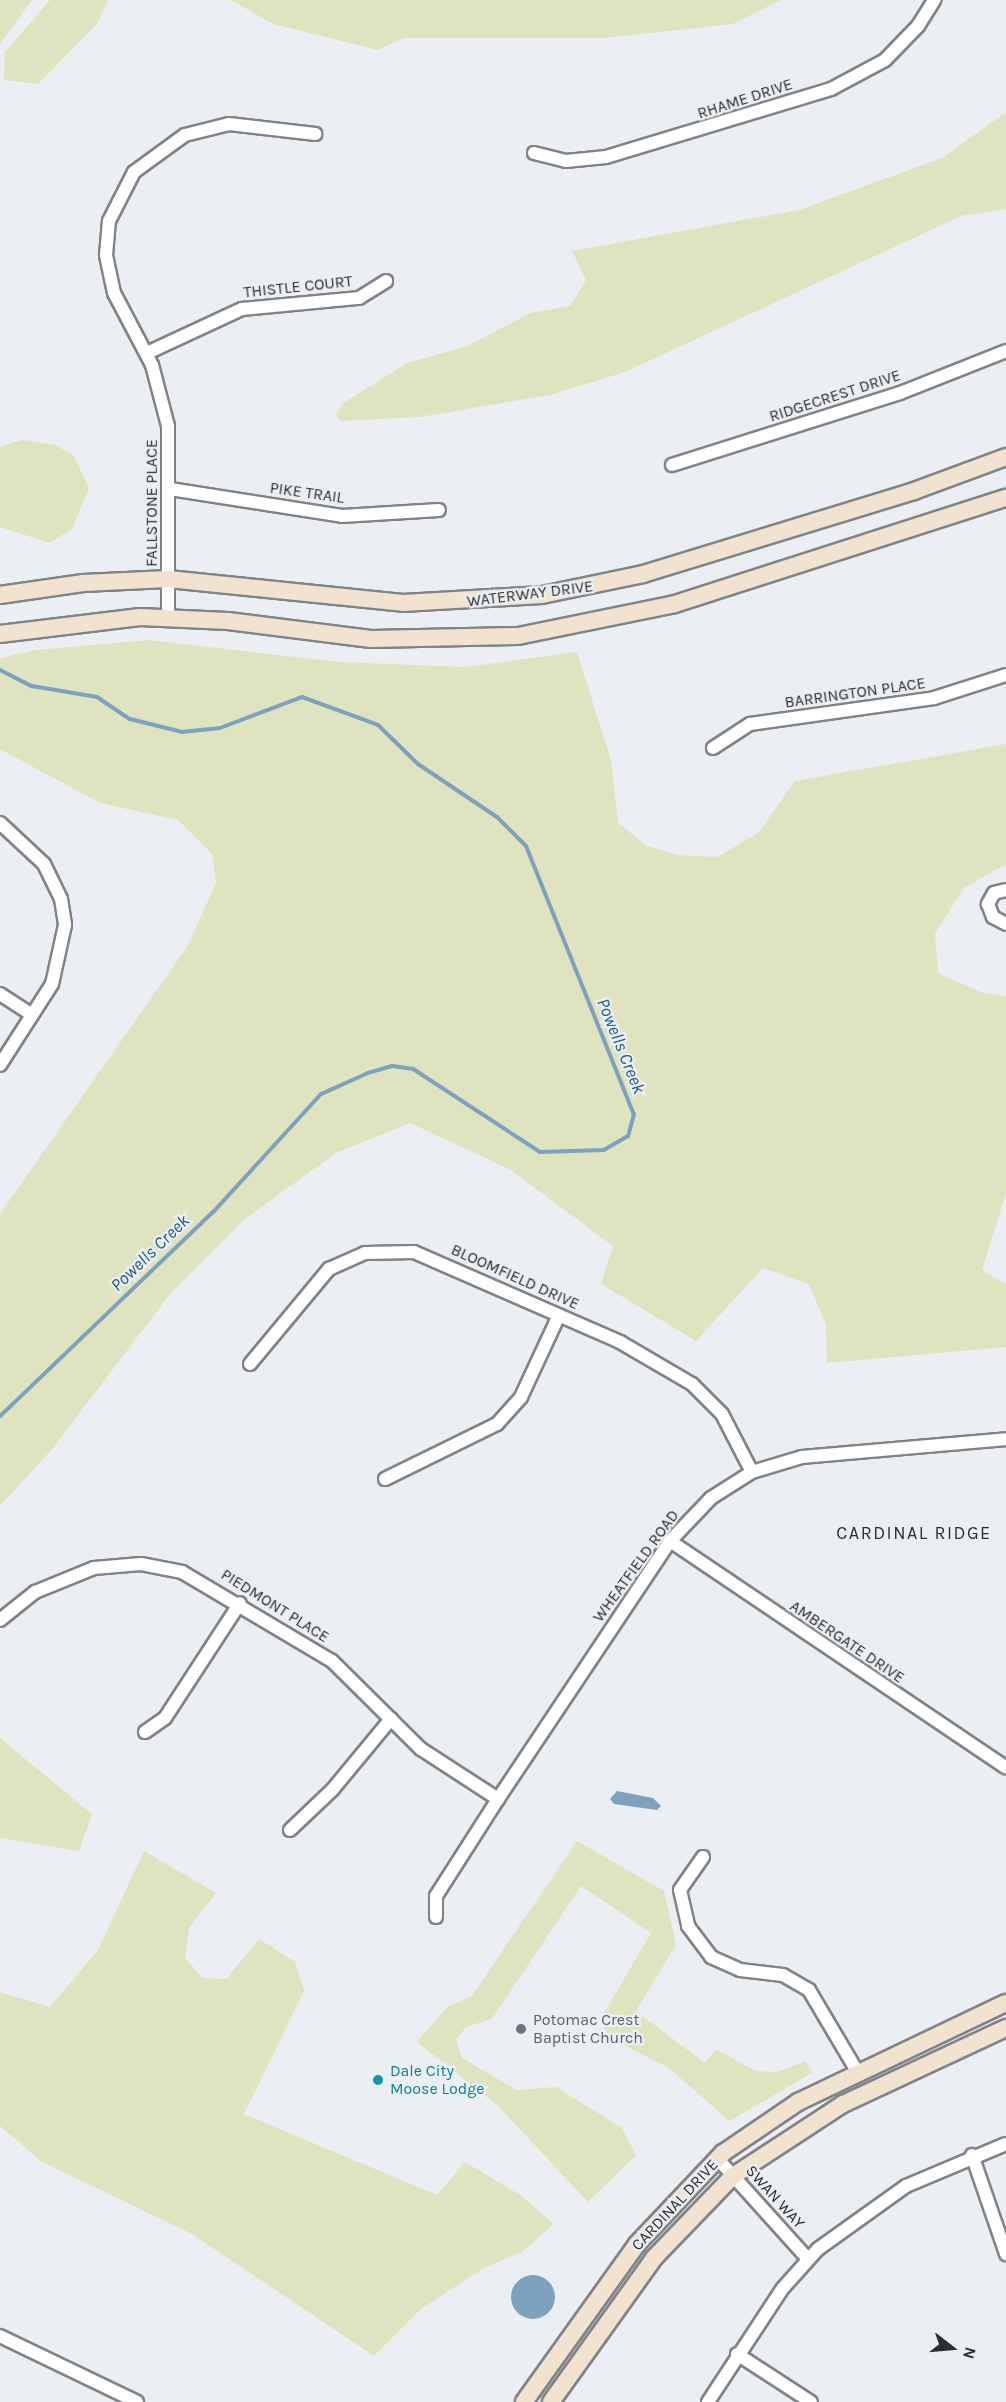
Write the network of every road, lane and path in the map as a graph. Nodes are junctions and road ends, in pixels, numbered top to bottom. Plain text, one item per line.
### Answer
1 (934, 0) edge
2 (315, 134) dead end
3 (534, 153) dead end
4 (386, 281) dead end
5 (1006, 351) edge
6 (147, 353) junction
7 (1006, 457) edge
8 (672, 465) dead end
9 (170, 489) junction
10 (1006, 498) edge
11 (439, 510) dead end
12 (168, 579) junction
13 (0, 596) edge
14 (168, 617) junction
15 (0, 634) edge
16 (1006, 675) edge
17 (713, 748) dead end
18 (0, 823) edge
19 (1006, 890) edge
20 (1004, 922) edge
21 (0, 994) edge
22 (32, 1015) junction
23 (0, 1065) edge
24 (559, 1315) junction
25 (250, 1364) dead end
26 (1006, 1439) edge
27 (752, 1472) junction
28 (385, 1479) dead end
29 (670, 1541) junction
30 (240, 1603) junction
31 (0, 1620) edge
32 (391, 1719) junction
33 (144, 1732) dead end
34 (1006, 1768) edge
35 (498, 1798) junction
36 (290, 1830) dead end
37 (704, 1857) dead end
38 (436, 1917) dead end
39 (1006, 2003) edge
40 (1006, 2028) edge
41 (858, 2073) junction
42 (1006, 2144) edge
43 (972, 2155) junction
44 (717, 2158) junction
45 (733, 2176) junction
46 (1006, 2254) edge
47 (808, 2259) junction
48 (0, 2336) edge
49 (737, 2354) junction
50 (136, 2402) edge
51 (524, 2402) edge
52 (551, 2402) edge
53 (708, 2402) edge
54 (811, 2402) edge

1 - 3 street, RHAME DRIVE
2 - 6 street, FALLSTONE PLACE
4 - 6 street, THISTLE COURT
5 - 8 street, RIDGECREST DRIVE
6 - 9 street, FALLSTONE PLACE
7 - 12 main road, WATERWAY DRIVE
9 - 11 street, PIKE TRAIL
9 - 12 street, FALLSTONE PLACE
10 - 14 main road
12 - 13 main road, WATERWAY DRIVE
12 - 14 street, FALLSTONE PLACE
14 - 15 main road
16 - 17 street, BARRINGTON PLACE
18 - 22 street
19 - 20 street
21 - 22 street
22 - 23 street
24 - 25 street, BLOOMFIELD DRIVE
24 - 27 street, BLOOMFIELD DRIVE
24 - 28 street
26 - 27 street, WHEATFIELD ROAD
27 - 29 street, WHEATFIELD ROAD
29 - 34 street, AMBERGATE DRIVE
29 - 35 street, WHEATFIELD ROAD
30 - 31 street, PIEDMONT PLACE
30 - 32 street, PIEDMONT PLACE
30 - 33 street
32 - 35 street, PIEDMONT PLACE
32 - 36 street
35 - 38 street, WHEATFIELD ROAD
37 - 41 street
39 - 41 main road, CARDINAL DRIVE
40 - 45 main road, CARDINAL DRIVE
41 - 44 main road, CARDINAL DRIVE
42 - 43 street
43 - 46 street
43 - 47 street
44 - 45 street, SWAN WAY
44 - 51 main road, CARDINAL DRIVE
45 - 47 street, SWAN WAY
45 - 52 main road, CARDINAL DRIVE
47 - 49 street
48 - 50 street
49 - 53 street
49 - 54 street

